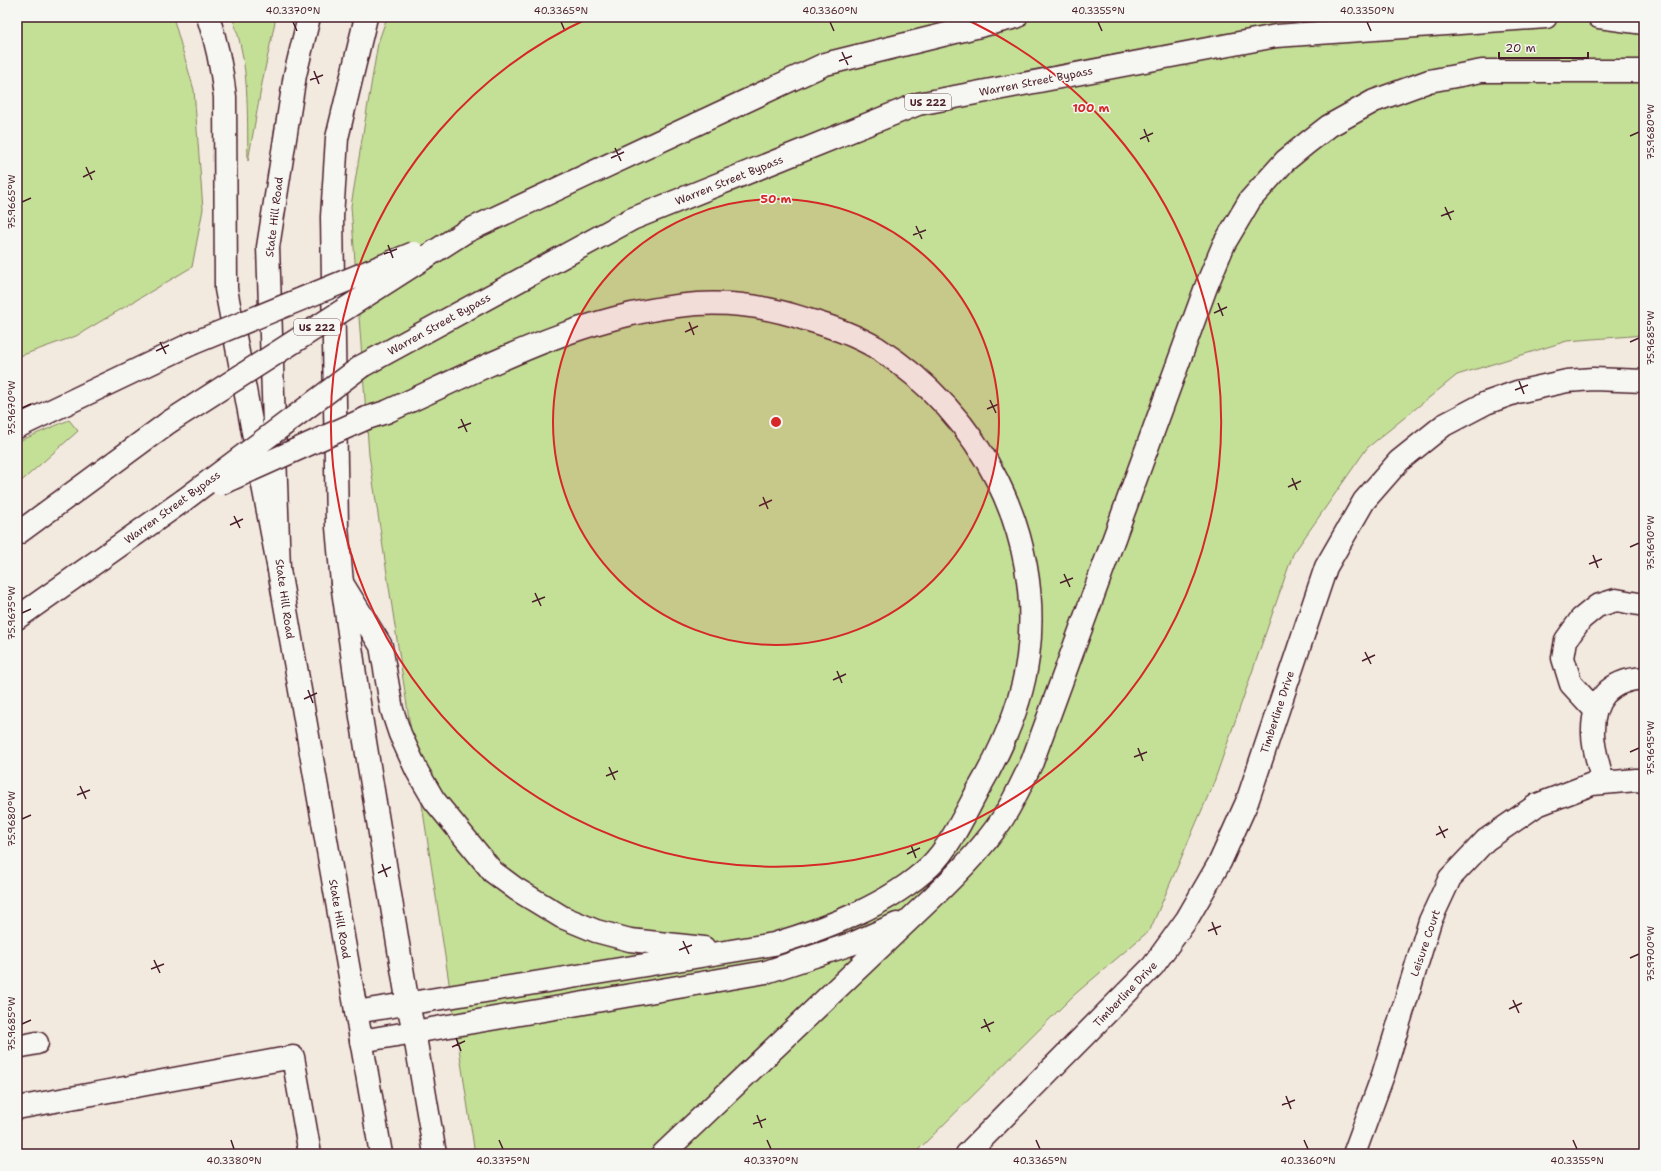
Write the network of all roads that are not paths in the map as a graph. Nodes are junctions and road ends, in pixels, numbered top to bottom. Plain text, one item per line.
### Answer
1 (208, 17) edge
2 (309, 17) edge
3 (366, 17) edge
4 (1016, 17) edge
5 (1546, 17) edge
6 (1599, 17) edge
7 (1644, 23) edge
8 (1644, 71) edge
9 (465, 232) junction
10 (1644, 381) edge
11 (17, 427) edge
12 (184, 500) junction
13 (17, 534) edge
14 (279, 570) junction
15 (342, 583) junction
16 (1644, 605) edge
17 (17, 618) edge
18 (1644, 678) edge
19 (1595, 710) junction
20 (1644, 781) edge
21 (1603, 783) junction
22 (913, 917) junction
23 (731, 951) junction
24 (408, 1005) junction
25 (356, 1012) junction
26 (414, 1031) junction
27 (361, 1041) junction
28 (17, 1108) edge
29 (310, 1154) edge
30 (381, 1154) edge
31 (435, 1154) edge
32 (663, 1154) edge
33 (968, 1154) edge
34 (1354, 1154) edge

1 - 14 main road
2 - 14 main road, State Hill Road
3 - 15 main road
4 - 9 main road, US 222
5 - 12 main road, Warren Street Bypass / US 222, bridge
6 - 7 main road
8 - 22 main road
9 - 11 main road, bridge
9 - 13 main road, US 222, bridge
10 - 33 main road, Timberline Drive
12 - 17 main road, Warren Street Bypass / US 222
12 - 23 main road, bridge
14 - 25 main road, State Hill Road
15 - 23 main road
15 - 24 main road
16 - 19 main road
18 - 19 main road
19 - 21 main road
20 - 21 main road, Leisure Court
21 - 34 main road, Leisure Court
22 - 26 main road
22 - 32 main road
23 - 24 main road
24 - 25 main road
24 - 26 main road
25 - 27 main road, State Hill Road
26 - 27 main road
26 - 31 main road
27 - 30 main road, State Hill Road
28 - 29 main road

